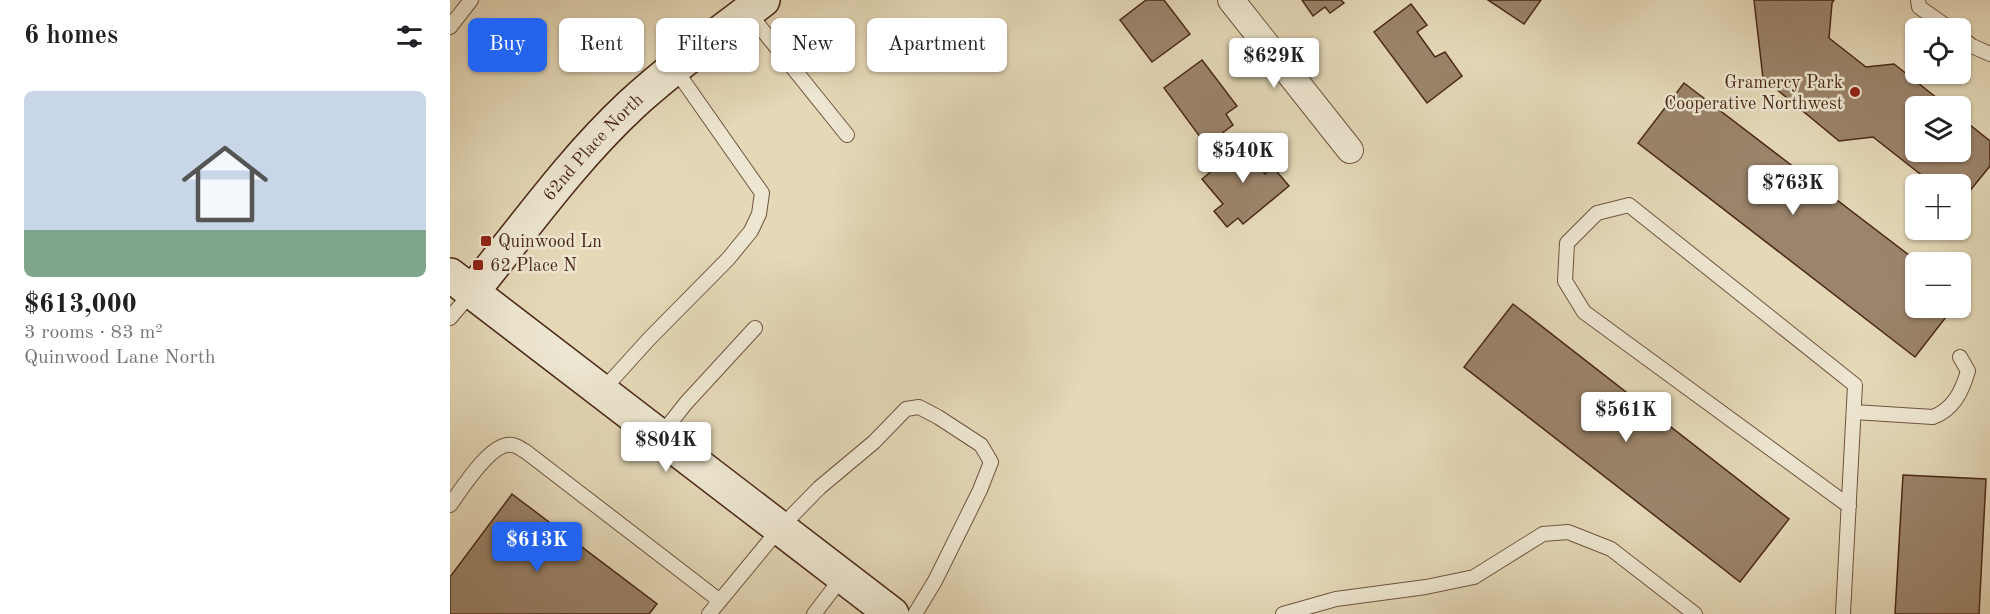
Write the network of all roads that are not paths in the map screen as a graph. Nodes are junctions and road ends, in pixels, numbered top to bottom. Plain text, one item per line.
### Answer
1 (471, 0) edge
2 (1231, 0) edge
3 (1918, 0) edge
4 (755, 6) edge
5 (740, 18) edge
6 (1935, 18) edge
7 (450, 27) edge
8 (1971, 45) edge
9 (1990, 54) edge
10 (671, 72) edge
11 (677, 72) edge
12 (847, 135) dead end
13 (1350, 150) dead end
14 (461, 283) edge
15 (450, 318) edge
16 (755, 327) dead end
17 (1960, 357) dead end
18 (601, 392) junction
19 (1854, 411) junction
20 (660, 436) junction
21 (450, 505) edge
22 (1849, 506) junction
23 (780, 528) junction
24 (843, 576) junction
25 (720, 601) junction
26 (709, 614) edge
27 (814, 614) edge
28 (892, 614) edge
29 (915, 614) edge
30 (1283, 614) edge
31 (1695, 614) edge
32 (1844, 614) edge

1 - 7 lane
2 - 13 street
3 - 6 lane
4 - 5 street, 62nd Place North
4 - 12 lane
8 - 9 lane
10 - 14 street, 62nd Place North
11 - 18 lane
14 - 15 lane
14 - 18 street
16 - 20 lane
17 - 19 lane
18 - 20 street
19 - 22 lane
19 - 22 lane
20 - 23 street
21 - 25 lane
22 - 32 lane
23 - 24 street
23 - 25 lane
23 - 29 lane
24 - 27 lane
24 - 28 street
25 - 26 lane
30 - 31 lane

